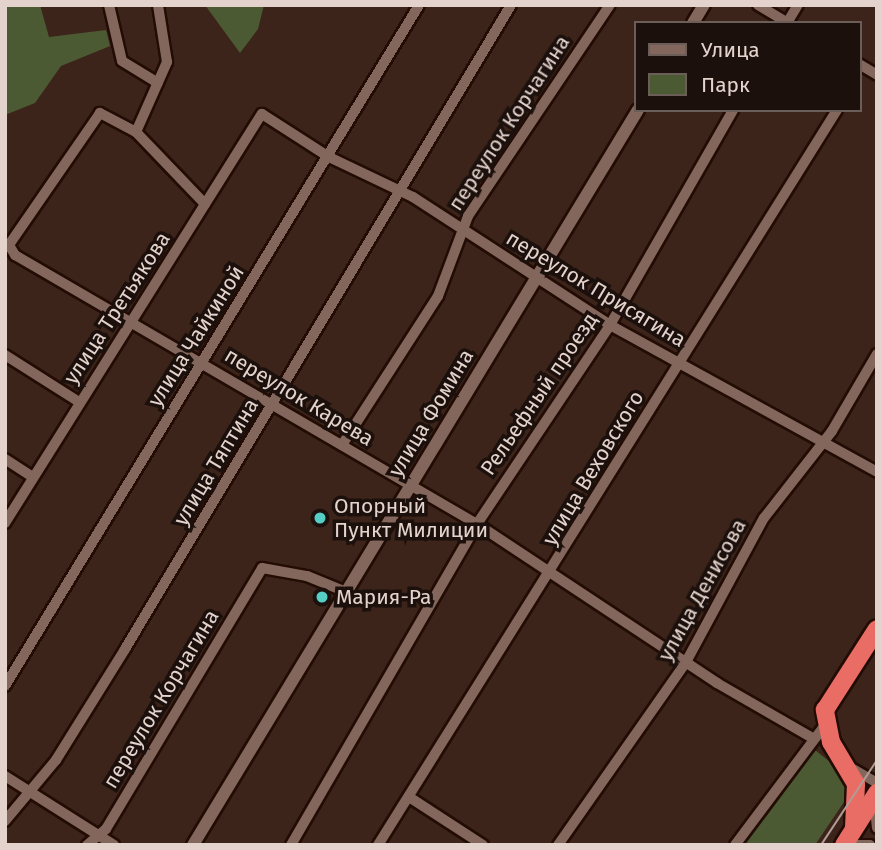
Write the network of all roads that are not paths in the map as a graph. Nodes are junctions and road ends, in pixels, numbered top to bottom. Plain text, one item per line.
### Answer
1 (109, 5) edge
2 (158, 5) edge
3 (419, 5) edge
4 (511, 5) edge
5 (610, 5) edge
6 (704, 5) edge
7 (758, 5) edge
8 (798, 5) edge
9 (694, 21) edge
10 (785, 21) edge
11 (789, 21) edge
12 (861, 65) edge
13 (877, 75) edge
14 (158, 83) junction
15 (638, 112) edge
16 (732, 112) edge
17 (836, 112) edge
18 (262, 114) joint
19 (136, 132) junction
20 (329, 157) junction
21 (401, 191) junction
22 (205, 204) junction
23 (464, 230) junction
24 (535, 277) junction
25 (131, 323) junction
26 (610, 325) junction
27 (877, 354) edge
28 (5, 355) edge
29 (202, 362) junction
30 (680, 363) junction
31 (79, 402) junction
32 (273, 404) junction
33 (823, 443) junction
34 (342, 445) junction
35 (5, 459) edge
36 (877, 472) edge
37 (33, 477) junction
38 (411, 484) junction
39 (5, 523) edge
40 (477, 524) junction
41 (552, 572) junction
42 (346, 592) junction
43 (877, 629) edge
44 (686, 662) junction
45 (5, 686) edge
46 (818, 731) junction
47 (839, 757) junction
48 (5, 776) edge
49 (876, 791) edge
50 (32, 793) junction
51 (409, 797) junction
52 (5, 821) edge
53 (877, 828) edge
54 (99, 835) junction
55 (854, 837) edge
56 (87, 845) edge
57 (114, 845) edge
58 (193, 845) edge
59 (291, 845) edge
60 (378, 845) edge
61 (484, 845) edge
62 (558, 845) edge
63 (735, 845) edge
64 (844, 845) edge
65 (870, 845) edge

1 - 14 street
2 - 14 street
3 - 20 street, улица Чайкиной
4 - 21 street, улица Тяптина
5 - 23 street, переулок Корчагина
6 - 9 street
7 - 10 street
8 - 11 street
12 - 13 street
14 - 19 street
15 - 24 street, улица Фомина
16 - 26 street, Рельефный проезд
17 - 30 street, улица Веховского
18 - 20 street, переулок Присягина
18 - 22 street, улица Третьякова
19 - 22 street
19 - 25 street, переулок Карева
20 - 21 street, переулок Присягина
20 - 29 street, улица Чайкиной
21 - 23 street, переулок Присягина
21 - 32 street, улица Тяптина
22 - 25 street, улица Третьякова
23 - 24 street, переулок Присягина
23 - 34 street, переулок Корчагина
24 - 26 street, переулок Присягина
24 - 38 street, улица Фомина
25 - 29 street, переулок Карева
25 - 31 street, улица Третьякова
26 - 30 street, переулок Присягина
26 - 40 street, Рельефный проезд
27 - 33 street, улица Денисова
28 - 31 street
29 - 32 street, переулок Карева
29 - 45 street, улица Чайкиной
30 - 33 street, переулок Присягина
30 - 41 street, улица Веховского
31 - 37 street, улица Третьякова
32 - 34 street, переулок Карева
32 - 50 street, улица Тяптина
33 - 36 street, переулок Присягина
33 - 44 street, улица Денисова
34 - 38 street, переулок Карева
35 - 37 street
37 - 39 street, улица Третьякова
38 - 40 street, переулок Карева
38 - 42 street, улица Фомина
40 - 41 street, переулок Карева
40 - 59 street, Рельефный проезд
41 - 44 street, переулок Карева
41 - 51 street, улица Веховского
42 - 54 street, переулок Корчагина
42 - 58 street, улица Фомина
43 - 46 highway
44 - 46 street, переулок Карева
44 - 62 street, улица Денисова
46 - 47 highway
46 - 63 street
47 - 49 street
47 - 55 highway
48 - 50 street
49 - 53 street
49 - 55 highway
50 - 52 street, улица Тяптина
50 - 54 street
51 - 60 street, улица Веховского
51 - 61 street
54 - 56 street, переулок Корчагина
54 - 57 street
55 - 64 highway
55 - 65 street

